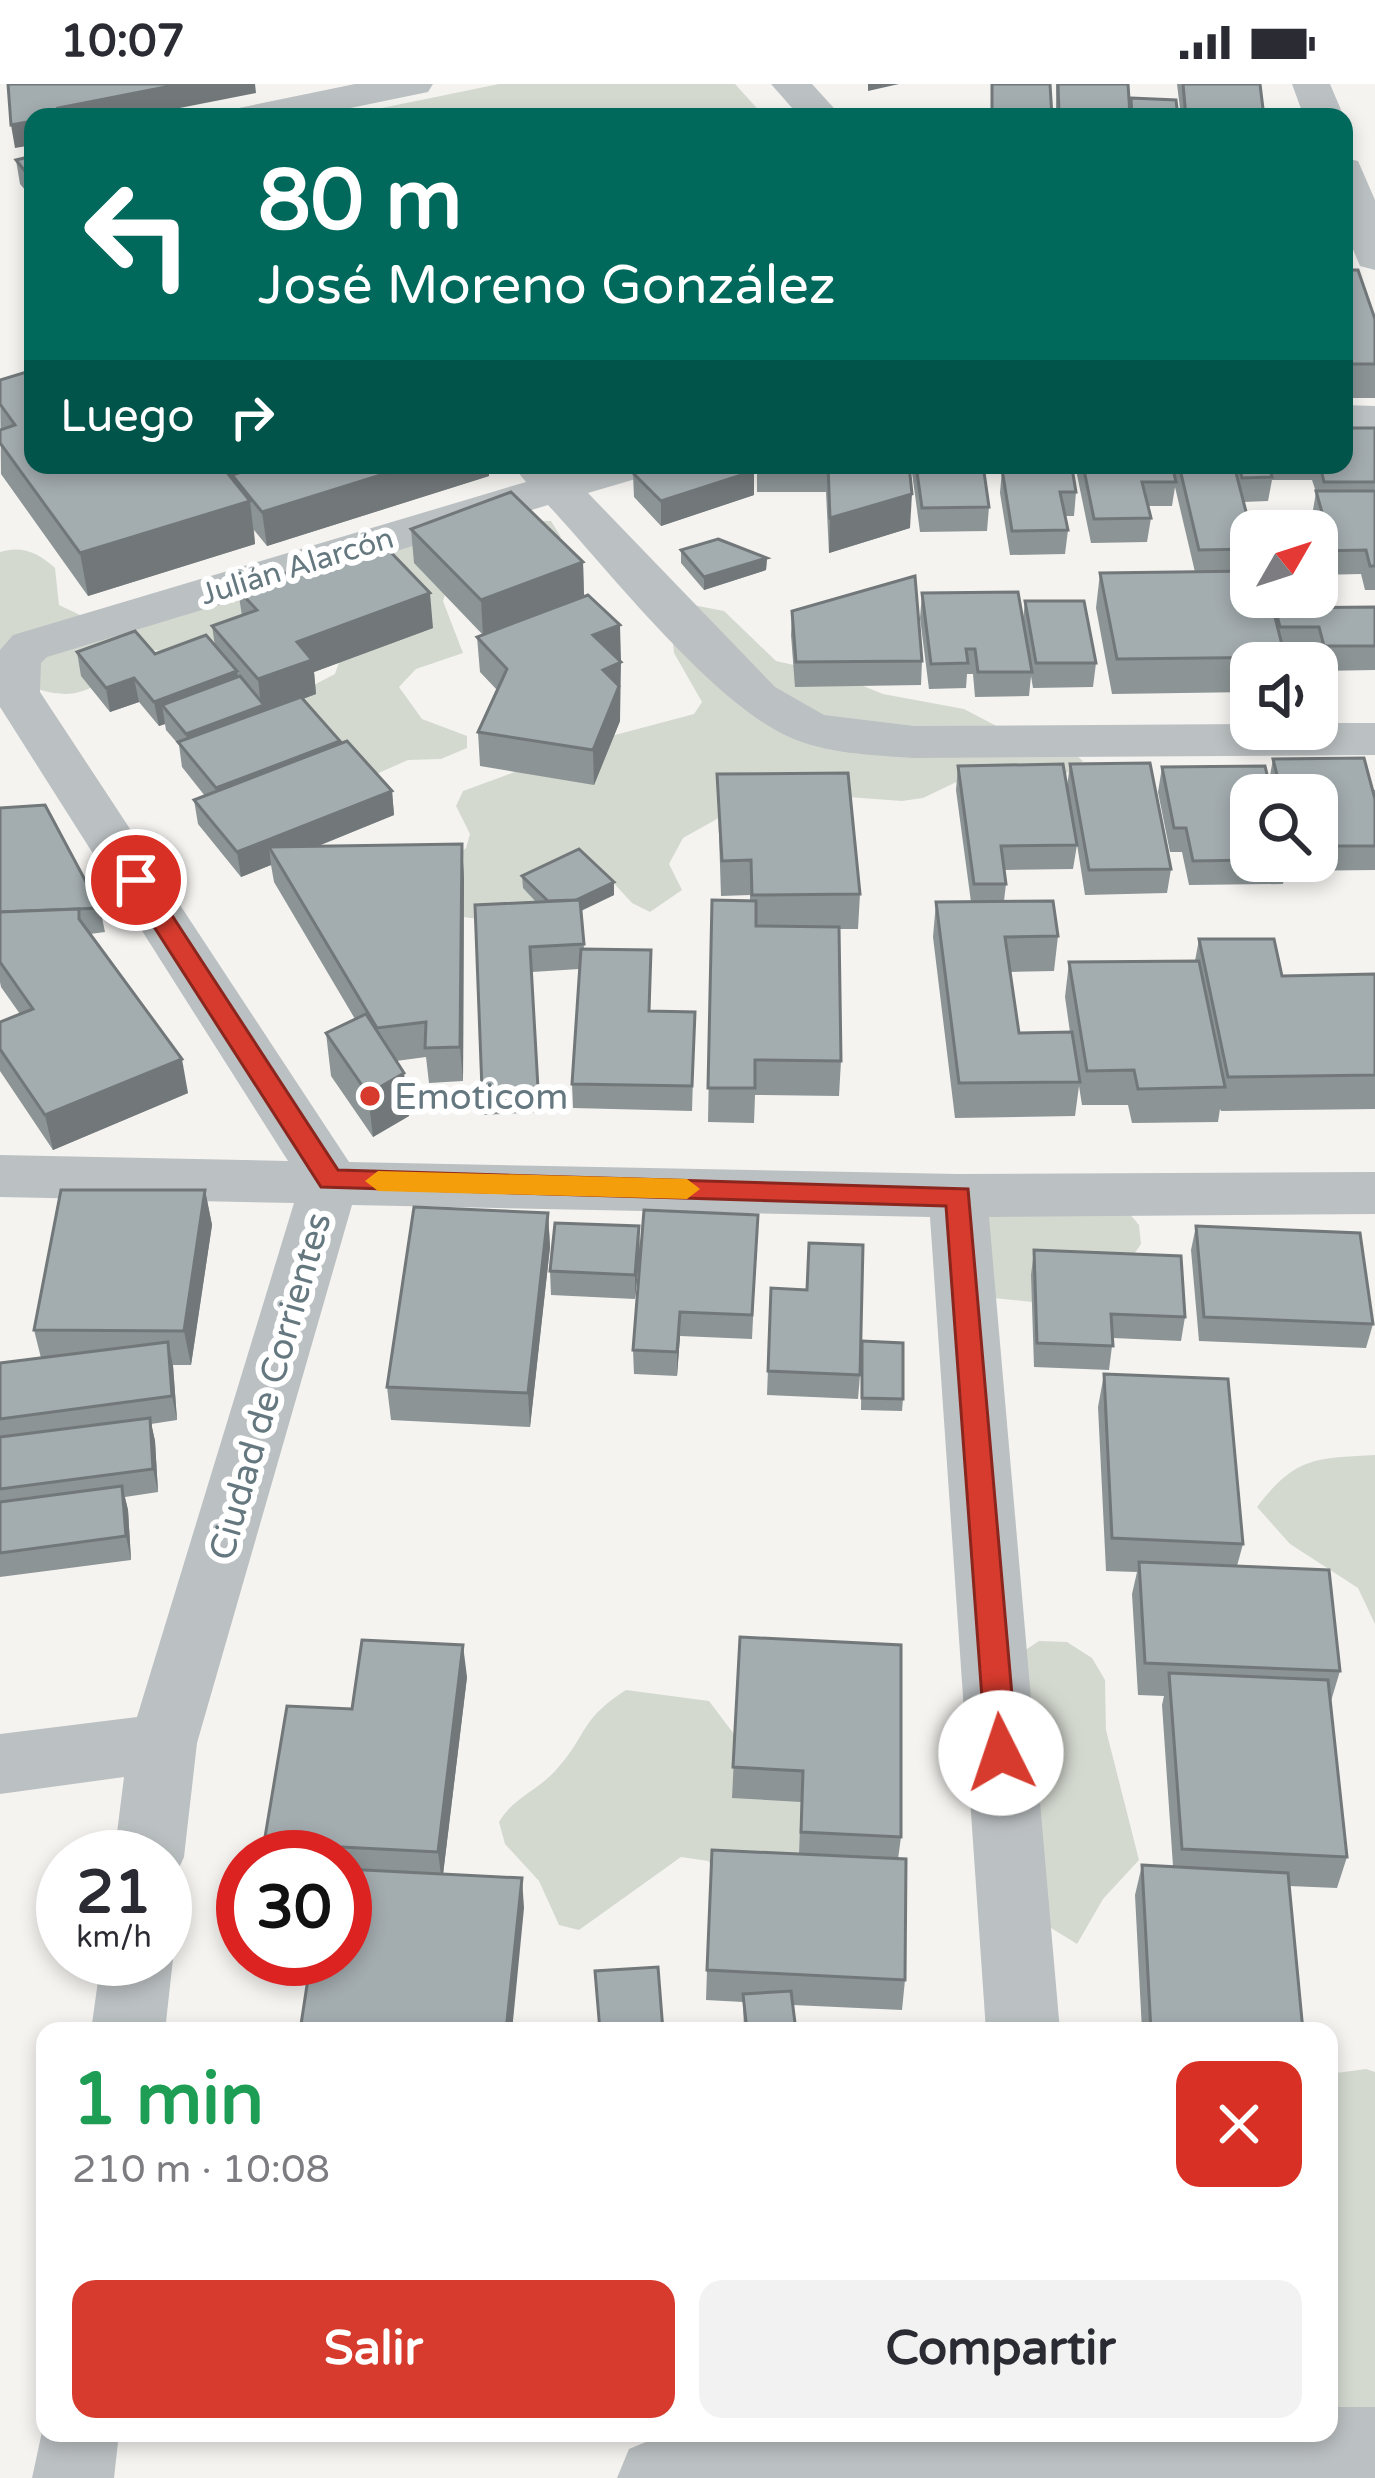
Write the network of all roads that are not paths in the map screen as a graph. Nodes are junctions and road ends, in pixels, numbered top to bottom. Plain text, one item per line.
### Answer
1 (414, 84) edge
2 (790, 84) edge
3 (293, 108) edge
4 (813, 108) edge
5 (1353, 195) edge
6 (1375, 257) edge
7 (546, 476) edge
8 (30, 646) joint
9 (1375, 739) edge
10 (0, 1176) edge
11 (330, 1180) junction
12 (1375, 1193) edge
13 (958, 1196) junction
14 (164, 1743) junction
15 (0, 1764) edge
16 (153, 1830) edge
17 (134, 1986) edge
18 (129, 2022) edge
19 (1022, 2022) edge
20 (78, 2442) edge
21 (1055, 2442) edge
22 (1375, 2447) edge
23 (74, 2478) edge
24 (658, 2478) edge

1 - 3 street
2 - 4 street
5 - 6 street
7 - 8 street, Julián Alarcón
7 - 9 street
8 - 11 street, Ciudad de Corrientes
10 - 11 street
11 - 13 street
11 - 14 street, Ciudad de Corrientes
12 - 13 street
13 - 19 street
14 - 15 street
14 - 16 street, Ciudad de Corrientes
17 - 18 street
20 - 23 street
21 - 22 street
21 - 24 street

